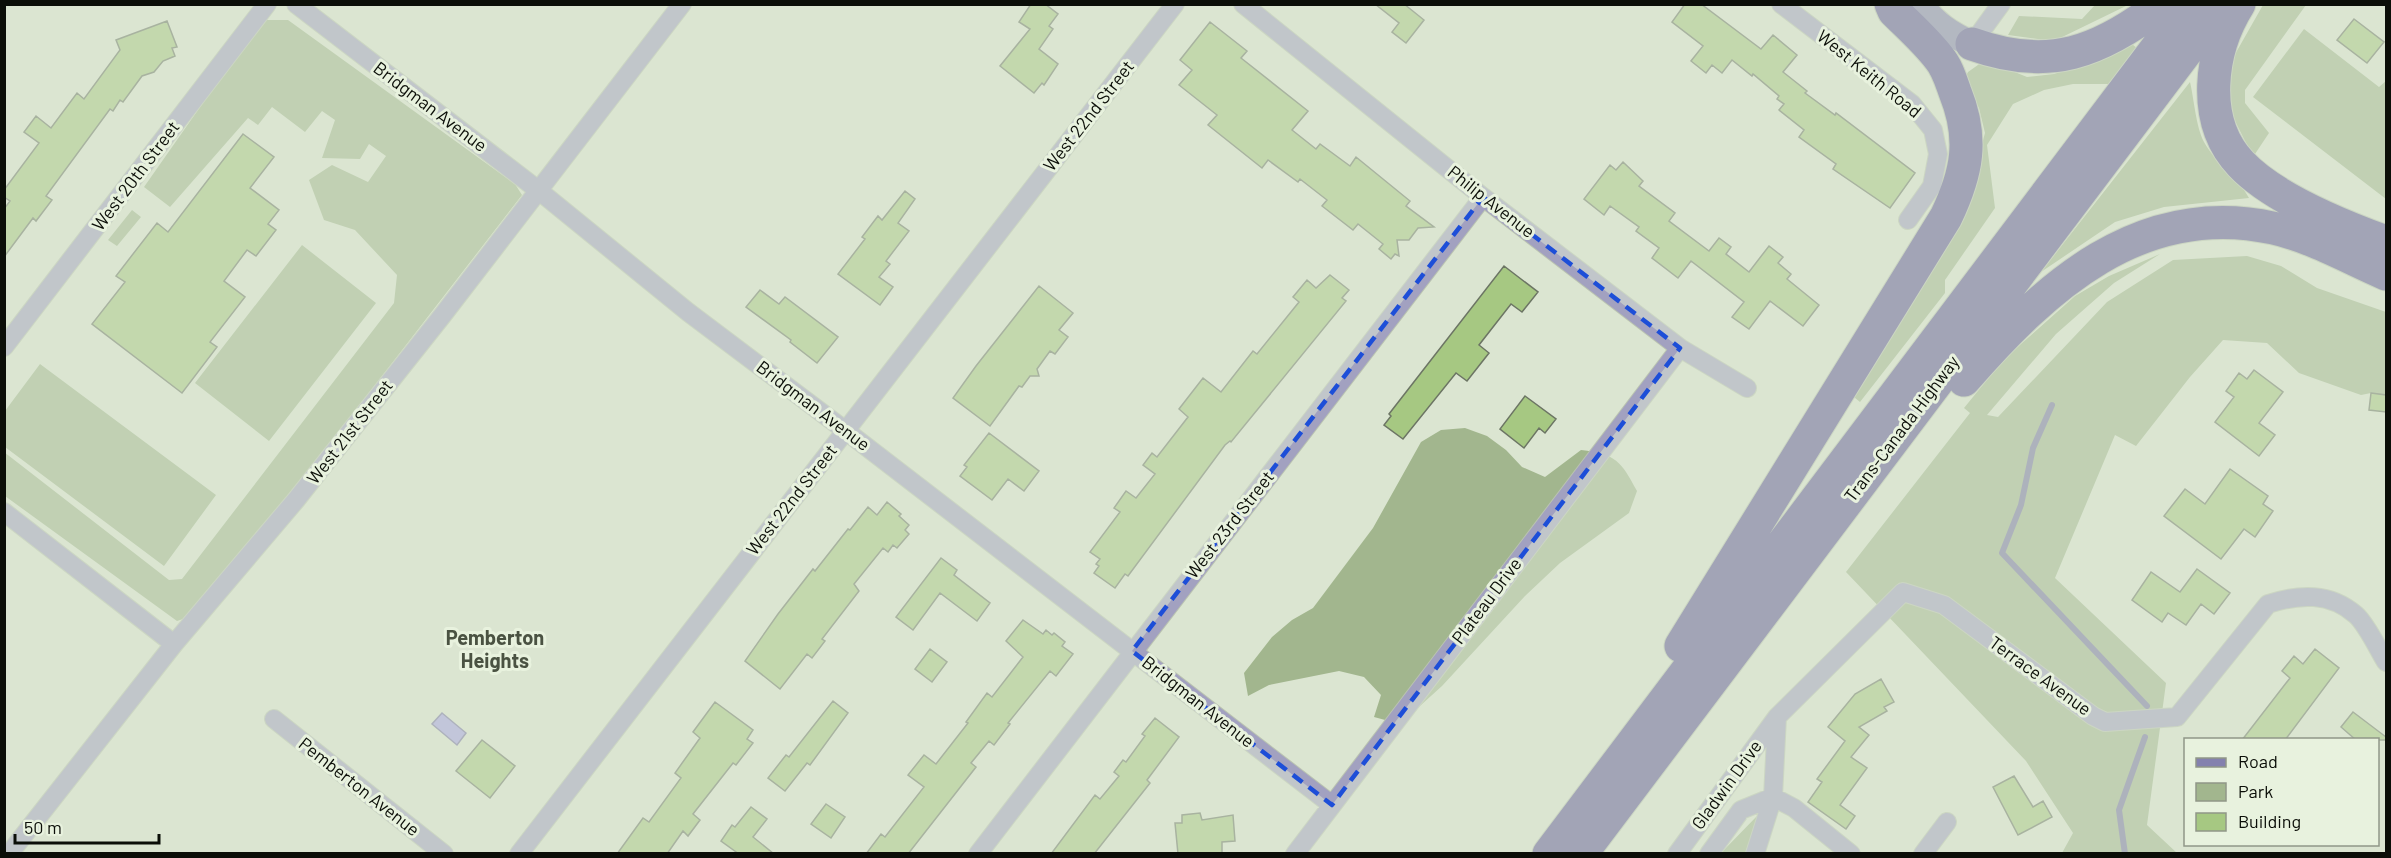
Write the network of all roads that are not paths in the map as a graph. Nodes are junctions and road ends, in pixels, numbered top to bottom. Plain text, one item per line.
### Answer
1 (267, 4) edge
2 (296, 4) edge
3 (682, 4) edge
4 (1175, 4) edge
5 (1243, 4) edge
6 (1782, 4) edge
7 (1891, 4) edge
8 (1920, 4) edge
9 (2001, 4) edge
10 (2162, 4) edge
11 (2190, 4) edge
12 (2222, 4) edge
13 (2239, 4) edge
14 (1972, 44) junction
15 (538, 190) junction
16 (1483, 197) junction
17 (1908, 220) dead end
18 (2386, 242) edge
19 (2386, 274) edge
20 (4, 346) edge
21 (1680, 348) junction
22 (1747, 388) dead end
23 (846, 431) junction
24 (4, 512) edge
25 (1789, 579) junction
26 (174, 644) junction
27 (1132, 651) junction
28 (2386, 662) edge
29 (1777, 717) junction
30 (273, 719) dead end
31 (1773, 796) junction
32 (1332, 805) junction
33 (1947, 822) dead end
34 (9, 854) edge
35 (444, 854) edge
36 (519, 854) edge
37 (978, 854) edge
38 (1295, 854) edge
39 (1541, 854) edge
40 (1549, 854) edge
41 (1581, 854) edge
42 (1677, 854) edge
43 (1709, 854) edge
44 (1755, 854) edge
45 (1851, 854) edge
46 (1923, 854) edge

1 - 20 street, West 20th Street
2 - 15 street, Bridgman Avenue
3 - 15 street, West 21st Street
4 - 23 street, West 22nd Street
5 - 16 street, Philip Avenue
6 - 17 street, West Keith Road
7 - 39 highway
8 - 14 main road
9 - 14 street
10 - 14 highway
11 - 40 highway, Trans-Canada Highway
12 - 25 highway, Trans-Canada Highway
13 - 18 highway
15 - 23 street, Bridgman Avenue
15 - 26 street, West 21st Street
16 - 21 street, Philip Avenue
16 - 27 street, West 23rd Street
19 - 25 highway
21 - 22 street, Philip Avenue
21 - 32 street, Plateau Drive
23 - 27 street, Bridgman Avenue
23 - 36 street, West 22nd Street
24 - 26 street
25 - 41 highway, Trans-Canada Highway
26 - 34 street, West 21st Street
27 - 32 street, Bridgman Avenue
27 - 37 street, West 23rd Street
28 - 29 street, Terrace Avenue
29 - 31 street
29 - 42 street, Gladwin Drive
30 - 35 street, Pemberton Avenue
31 - 43 street
31 - 44 street
31 - 45 street
32 - 38 street, Plateau Drive
33 - 46 street

